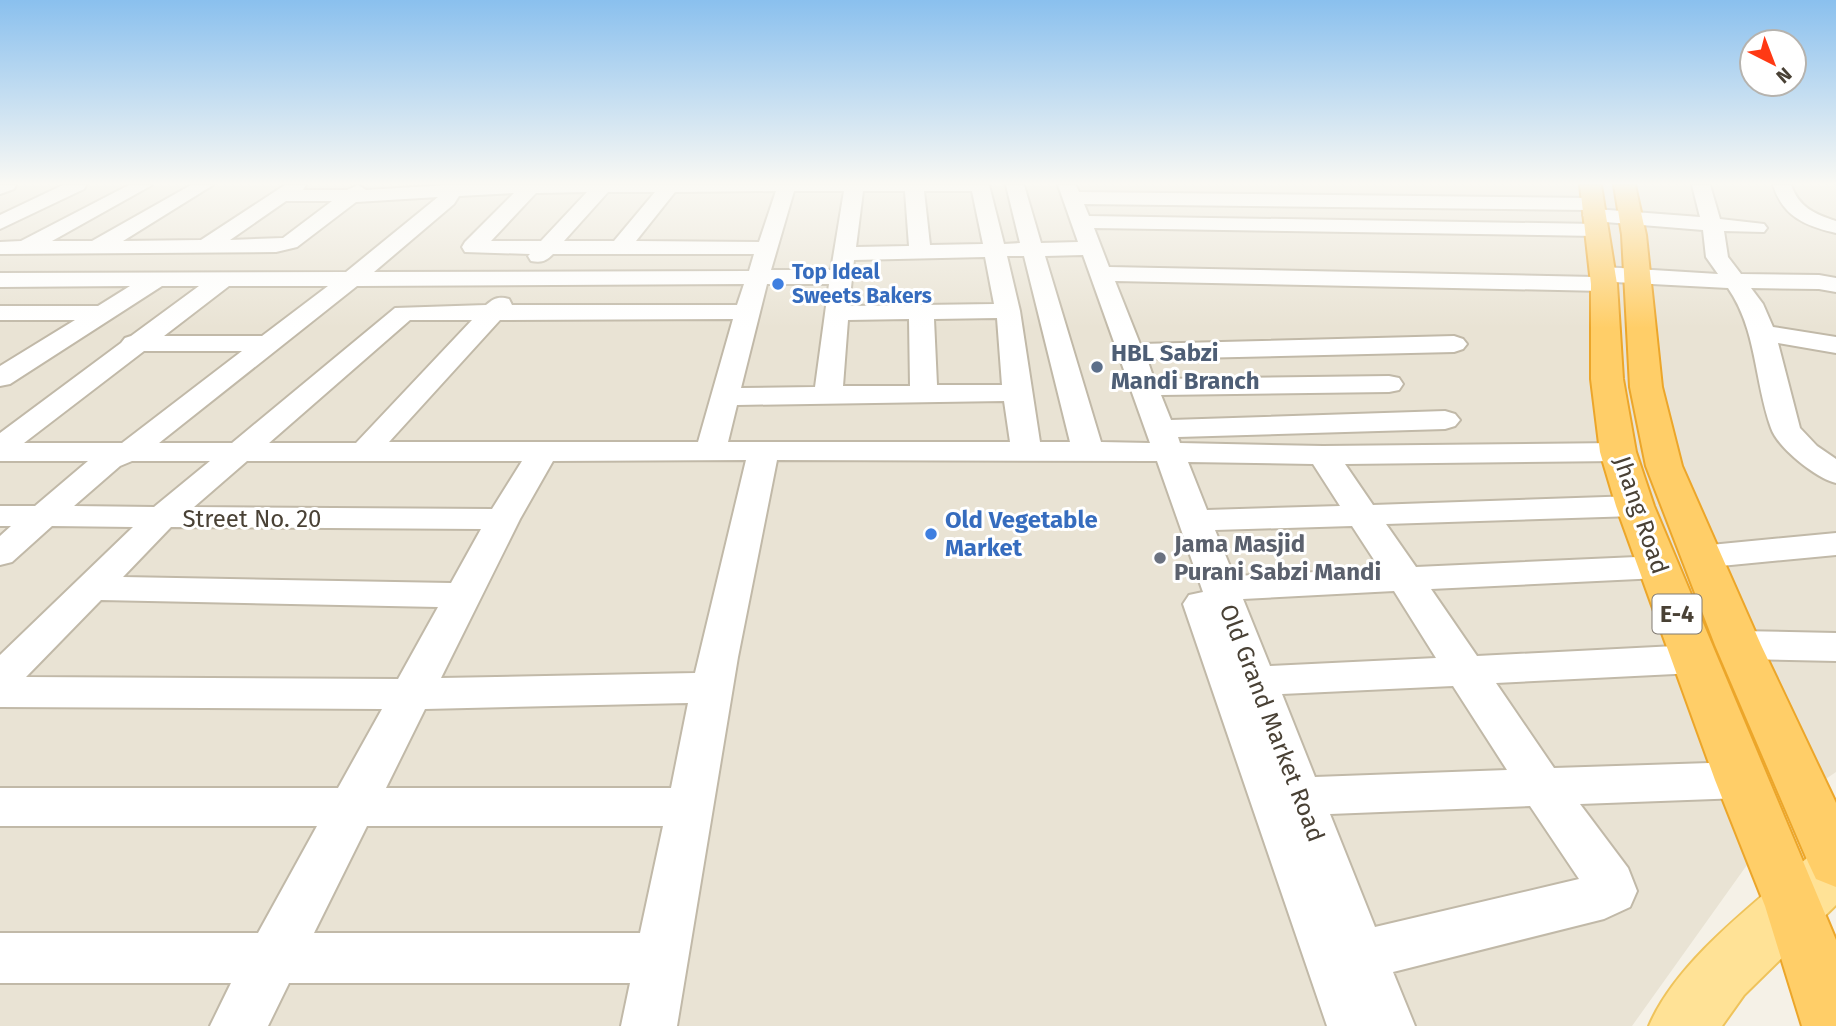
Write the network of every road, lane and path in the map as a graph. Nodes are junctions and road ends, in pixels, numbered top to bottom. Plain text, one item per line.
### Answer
1 (52, 233) edge
2 (121, 233) edge
3 (226, 233) edge
4 (303, 233) edge
5 (404, 233) edge
6 (485, 233) edge
7 (559, 233) edge
8 (632, 233) edge
9 (773, 233) edge
10 (847, 233) edge
11 (918, 233) edge
12 (992, 233) edge
13 (1029, 233) edge
14 (1061, 233) edge
15 (1081, 233) edge
16 (1081, 233) edge
17 (1126, 233) edge
18 (1333, 233) edge
19 (1608, 233) edge
20 (1713, 233) edge
21 (97, 247) junction
22 (205, 247) junction
23 (546, 247) junction
24 (620, 247) junction
25 (0, 248) edge
26 (23, 248) junction
27 (769, 248) junction
28 (1034, 250) junction
29 (996, 251) junction
30 (920, 252) junction
31 (843, 265) junction
32 (346, 277) junction
33 (524, 277) junction
34 (759, 277) junction
35 (1614, 278) junction
36 (0, 279) edge
37 (156, 280) junction
38 (222, 280) junction
39 (1365, 281) junction
40 (1733, 281) junction
41 (1836, 285) edge
42 (1008, 311) junction
43 (747, 312) junction
44 (921, 312) junction
45 (105, 313) junction
46 (493, 313) junction
47 (835, 313) junction
48 (5, 316) edge
49 (1763, 333) junction
50 (58, 342) junction
51 (139, 342) junction
52 (259, 344) junction
53 (1454, 344) dead end
54 (1836, 345) edge
55 (1131, 352) junction
56 (0, 379) edge
57 (1144, 387) junction
58 (1017, 393) junction
59 (828, 395) junction
60 (924, 395) junction
61 (727, 397) junction
62 (1445, 420) dead end
63 (1407, 421) junction
64 (1159, 444) junction
65 (0, 449) edge
66 (544, 450) junction
67 (711, 450) junction
68 (764, 450) junction
69 (365, 451) junction
70 (1027, 451) junction
71 (1088, 451) junction
72 (237, 452) junction
73 (1618, 452) junction
74 (1821, 452) edge
75 (117, 454) junction
76 (1323, 455) junction
77 (1836, 474) edge
78 (1635, 506) junction
79 (45, 515) junction
80 (1363, 515) junction
81 (0, 516) edge
82 (160, 519) junction
83 (503, 519) junction
84 (1195, 521) junction
85 (1836, 544) edge
86 (0, 554) edge
87 (1700, 557) junction
88 (1659, 567) junction
89 (1405, 579) junction
90 (90, 588) junction
91 (1221, 588) junction
92 (464, 595) junction
93 (1738, 645) junction
94 (1836, 647) edge
95 (1695, 659) junction
96 (1465, 671) junction
97 (0, 679) edge
98 (1256, 681) junction
99 (712, 688) junction
100 (0, 692) edge
101 (412, 694) junction
102 (1741, 780) junction
103 (1542, 787) junction
104 (1300, 796) junction
105 (0, 807) edge
106 (690, 807) junction
107 (352, 808) junction
108 (1822, 879) edge
109 (1360, 955) junction
110 (272, 957) junction
111 (0, 958) edge
112 (661, 958) junction
113 (238, 1026) edge
114 (649, 1026) edge
115 (1355, 1026) edge
116 (1387, 1026) edge
117 (1682, 1026) edge
118 (1835, 1026) edge

1 - 26 street
2 - 21 street
3 - 22 street
4 - 22 street
5 - 32 street
6 - 23 street
7 - 23 street
8 - 24 street
9 - 27 street
10 - 31 street
11 - 30 street
12 - 29 street
13 - 28 street
14 - 28 street
15 - 55 street, Old Grand Market Road
16 - 64 street, Old Grand Market Road
17 - 39 street
18 - 39 street
19 - 35 highway, Jhang Road / E-4
20 - 40 street
21 - 22 street
21 - 26 street
22 - 37 street
23 - 24 street
23 - 33 street
24 - 27 street
25 - 26 street
27 - 34 street
28 - 29 street
28 - 71 street
29 - 30 street
29 - 42 street
30 - 31 street
31 - 34 street
31 - 47 street
32 - 33 street
32 - 38 street
32 - 52 street
33 - 34 street
33 - 46 street
34 - 43 street
35 - 39 street
35 - 40 street
35 - 73 highway, Jhang Road / E-4
35 - 87 highway, Jhang Road / E-4
36 - 37 street
37 - 38 street
37 - 45 street
38 - 51 street
40 - 41 street
40 - 49 street
42 - 44 street
42 - 58 street
43 - 46 street
43 - 61 street
44 - 47 street
44 - 60 street
45 - 48 street
45 - 50 street
46 - 69 street
46 - 72 street
47 - 59 street
49 - 54 street
49 - 74 street
50 - 51 street
50 - 56 street
51 - 52 street
51 - 65 street
52 - 75 street
53 - 55 street
55 - 57 street, Old Grand Market Road
57 - 63 street
57 - 64 street, Old Grand Market Road
58 - 60 street
58 - 70 street
59 - 60 street
59 - 61 street
61 - 67 street
62 - 63 street
63 - 64 street
64 - 71 street
64 - 76 street
64 - 84 street, Old Grand Market Road
64 - 115 street, Old Grand Market Road
65 - 75 street
66 - 67 street
66 - 69 street
66 - 83 street
67 - 68 street
68 - 70 street
68 - 99 street
69 - 72 street
70 - 71 street
72 - 75 street
72 - 82 street
73 - 76 street
73 - 78 highway, Jhang Road / E-4
74 - 77 street
75 - 79 street
76 - 80 street
78 - 80 street
78 - 88 highway, Jhang Road / E-4
79 - 81 street, Street No. 20
79 - 82 street, Street No. 20
79 - 86 street
80 - 84 street
80 - 89 street
82 - 83 street, Street No. 20
82 - 90 street
83 - 92 street
84 - 91 street, Old Grand Market Road
85 - 87 street
87 - 93 highway, Jhang Road / E-4
88 - 89 street
88 - 95 highway, Jhang Road / E-4
89 - 91 street
89 - 96 street
90 - 92 street
90 - 97 street
91 - 98 street, Old Grand Market Road
92 - 101 street
93 - 94 street
93 - 108 highway, Jhang Road / E-4
95 - 96 street
95 - 102 highway, Jhang Road / E-4
96 - 98 street
96 - 103 street
98 - 104 street, Old Grand Market Road
99 - 101 street
99 - 106 street
100 - 101 street
101 - 107 street
102 - 103 street
102 - 108 highway, Jhang Road / E-4
103 - 104 street
103 - 109 street
104 - 109 street, Old Grand Market Road
105 - 107 street
106 - 107 street
106 - 112 street
107 - 110 street
108 - 117 main road
108 - 118 highway, Jhang Road / E-4
109 - 116 street, Old Grand Market Road
110 - 111 street
110 - 112 street
110 - 113 street
112 - 114 street

